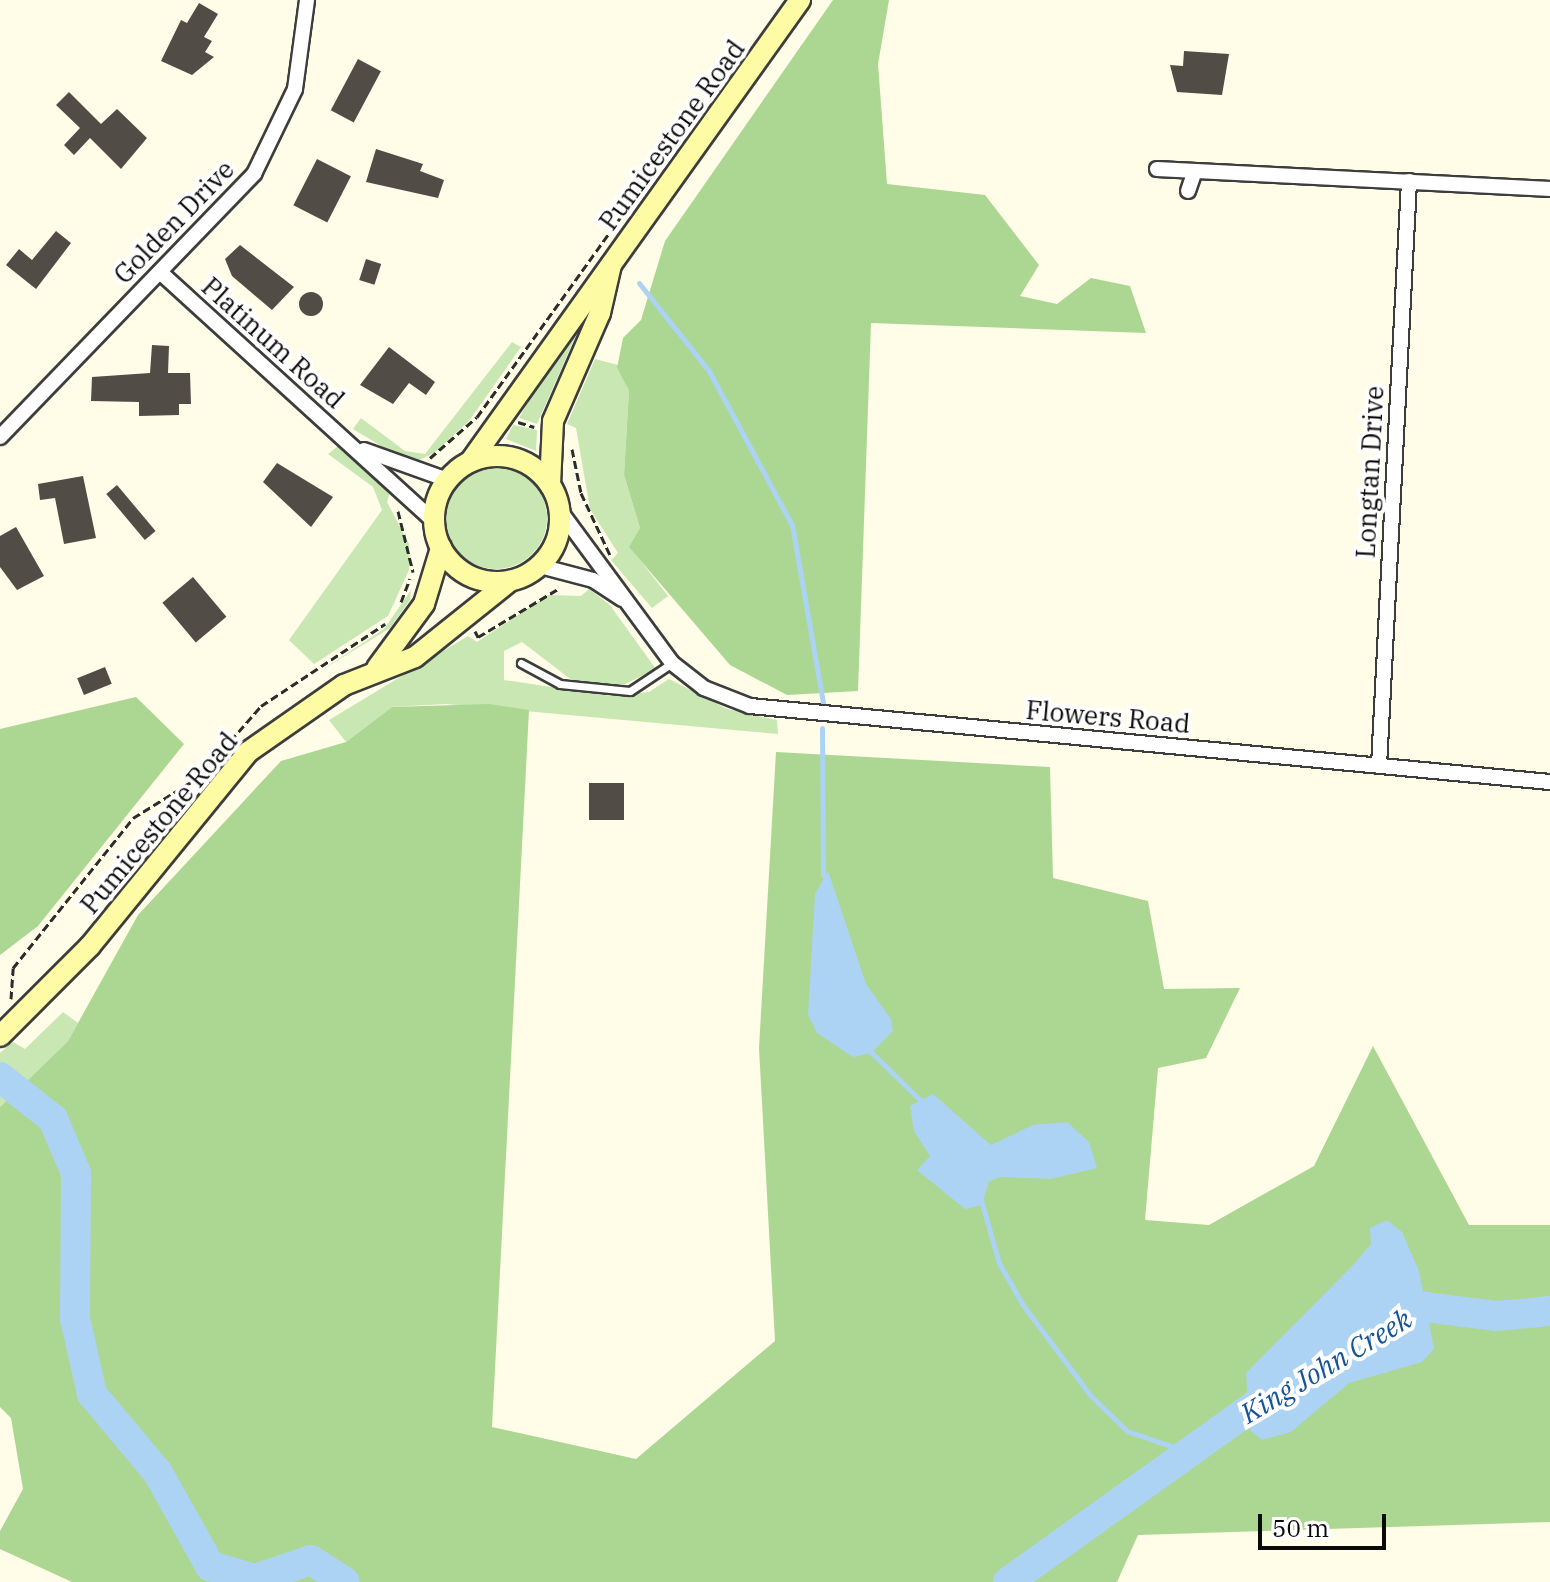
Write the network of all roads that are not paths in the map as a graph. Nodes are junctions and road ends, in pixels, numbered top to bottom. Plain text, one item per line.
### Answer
1 (307, 0) edge
2 (800, 0) edge
3 (1157, 169) dead end
4 (1195, 171) junction
5 (1409, 181) junction
6 (1550, 189) edge
7 (1188, 191) dead end
8 (612, 261) junction
9 (160, 272) junction
10 (0, 437) edge
11 (357, 447) junction
12 (470, 462) junction
13 (448, 480) junction
14 (550, 485) junction
15 (560, 511) junction
16 (434, 521) junction
17 (441, 548) junction
18 (540, 566) junction
19 (510, 581) junction
20 (623, 599) junction
21 (521, 663) dead end
22 (672, 663) junction
23 (377, 668) junction
24 (1379, 766) junction
25 (1550, 782) edge
26 (5, 1032) edge

1 - 9 street, Golden Drive
2 - 8 main road, Pumicestone Road
3 - 4 street
4 - 5 street
4 - 7 street
5 - 6 street
5 - 24 street, Longtan Drive
8 - 12 main road, Pumicestone Road
8 - 14 main road, Pumicestone Road
9 - 10 street, Golden Drive
9 - 11 street, Platinum Road
11 - 13 street, Platinum Road
11 - 16 street, Platinum Road
12 - 13 main road
12 - 14 main road
13 - 16 main road
14 - 15 main road
15 - 18 main road
15 - 20 street, Flowers Road
16 - 17 main road
17 - 19 main road
17 - 23 main road, Pumicestone Road
18 - 19 main road
18 - 20 street, Flowers Road
19 - 23 main road, Pumicestone Road
20 - 22 street, Flowers Road
21 - 22 lane
22 - 24 street, Flowers Road
23 - 26 main road, Pumicestone Road
24 - 25 street, Flowers Road

